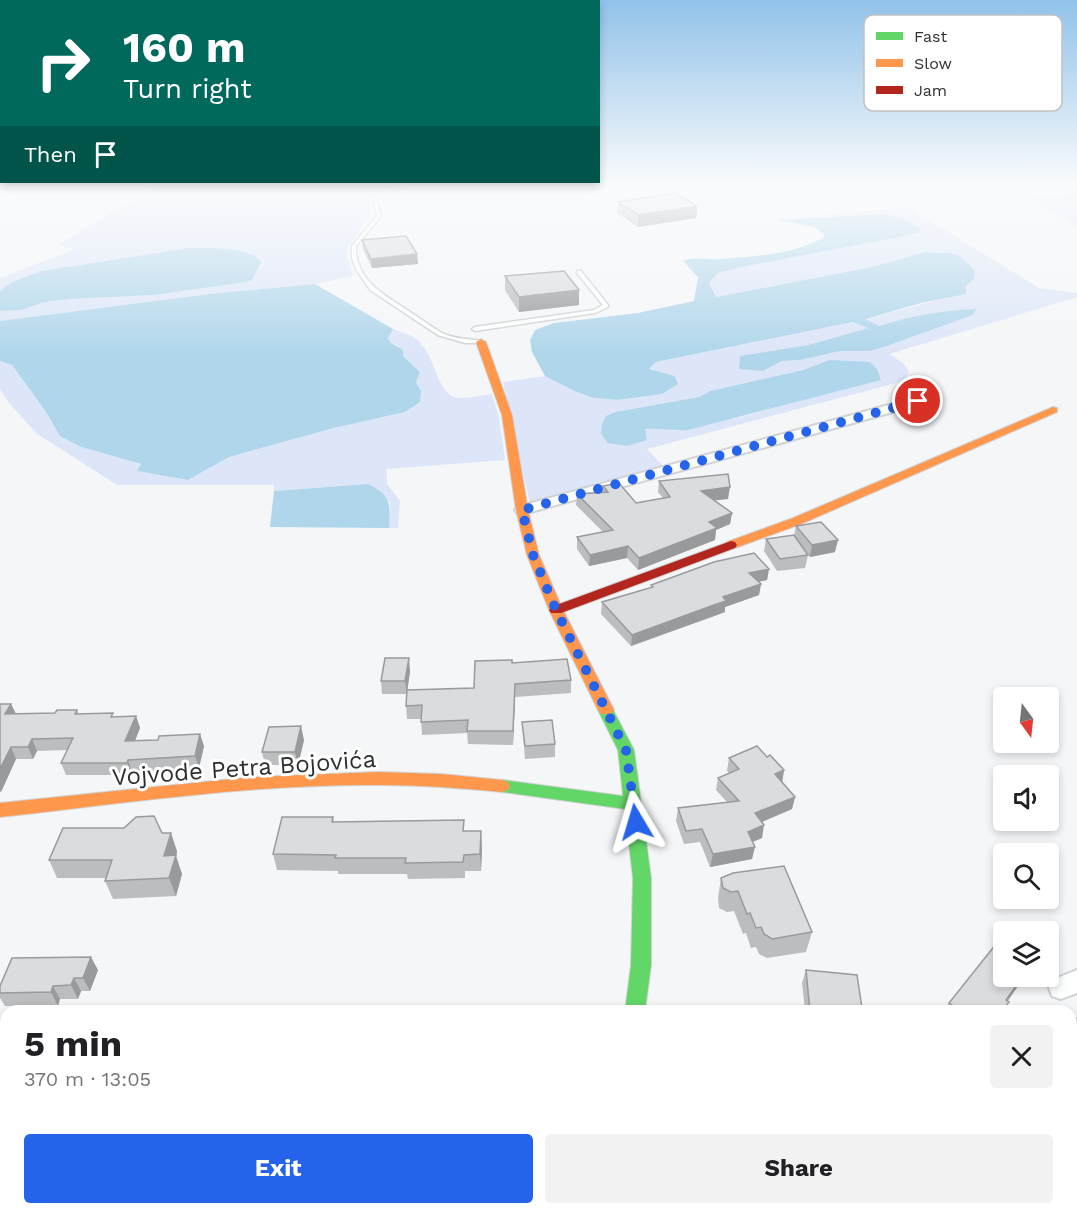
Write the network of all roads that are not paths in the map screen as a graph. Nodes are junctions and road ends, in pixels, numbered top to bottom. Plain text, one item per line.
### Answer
1 (358, 242) edge
2 (579, 272) dead end
3 (478, 335) junction
4 (934, 402) dead end
5 (1053, 410) dead end
6 (522, 510) junction
7 (556, 610) junction
8 (634, 804) junction
9 (0, 810) edge
10 (636, 1005) edge

1 - 3 lane
2 - 3 lane
3 - 6 street
4 - 6 street
5 - 7 street
6 - 7 street
7 - 8 street
8 - 9 street, Vojvode Petra Bojovića
8 - 10 street

